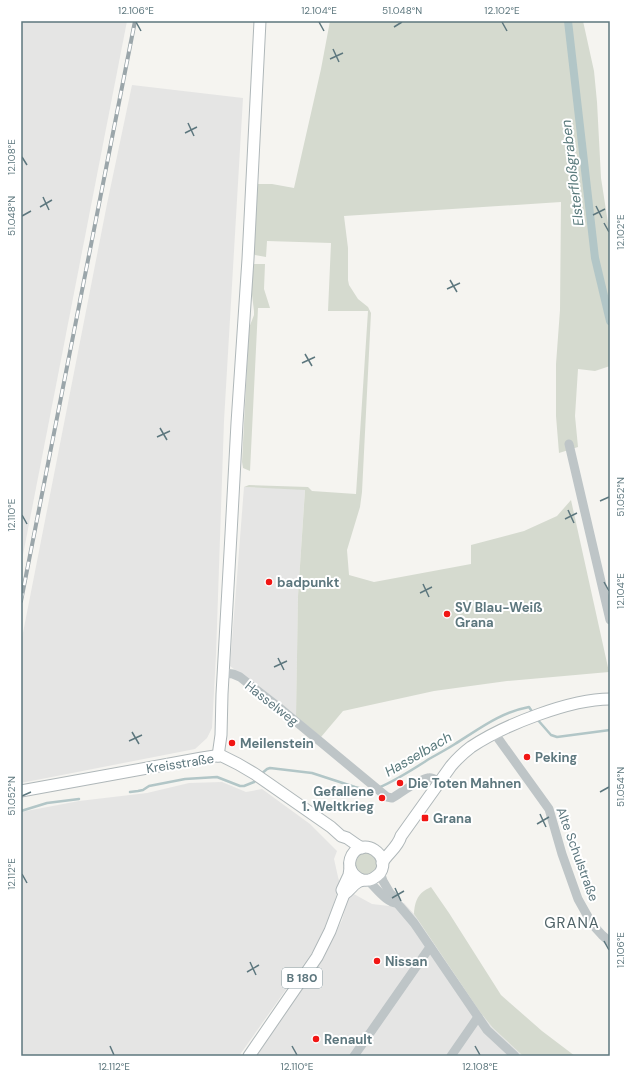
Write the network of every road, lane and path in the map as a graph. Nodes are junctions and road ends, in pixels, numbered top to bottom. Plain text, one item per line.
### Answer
1 (260, 21) edge
2 (569, 444) dead end
3 (610, 620) edge
4 (224, 673) junction
5 (610, 699) edge
6 (495, 734) junction
7 (218, 756) junction
8 (437, 781) junction
9 (21, 791) edge
10 (341, 836) junction
11 (401, 836) junction
12 (368, 848) junction
13 (350, 863) junction
14 (381, 867) junction
15 (364, 880) junction
16 (344, 894) junction
17 (397, 903) junction
18 (610, 942) edge
19 (430, 947) junction
20 (478, 1017) junction
21 (249, 1056) edge
22 (354, 1056) edge
23 (451, 1056) edge
24 (515, 1056) edge

1 - 4 main road, Hasselweg
2 - 3 street
4 - 7 main road, Hasselweg
4 - 8 street, Hasselweg
5 - 6 main road
6 - 8 main road
6 - 18 street, Alte Schulstraße
7 - 9 main road, Kreisstraße
7 - 10 main road, Kreisstraße
8 - 11 main road
10 - 12 main road, Kreisstraße
10 - 13 main road, Kreisstraße
11 - 12 main road
11 - 14 main road
12 - 13 main road
12 - 14 main road
13 - 15 main road
13 - 16 main road, B 180
14 - 15 main road
14 - 17 street
15 - 16 main road, B 180
15 - 17 street
16 - 21 main road, B 180
17 - 19 street
19 - 20 street
19 - 22 street
20 - 23 street
20 - 24 street

